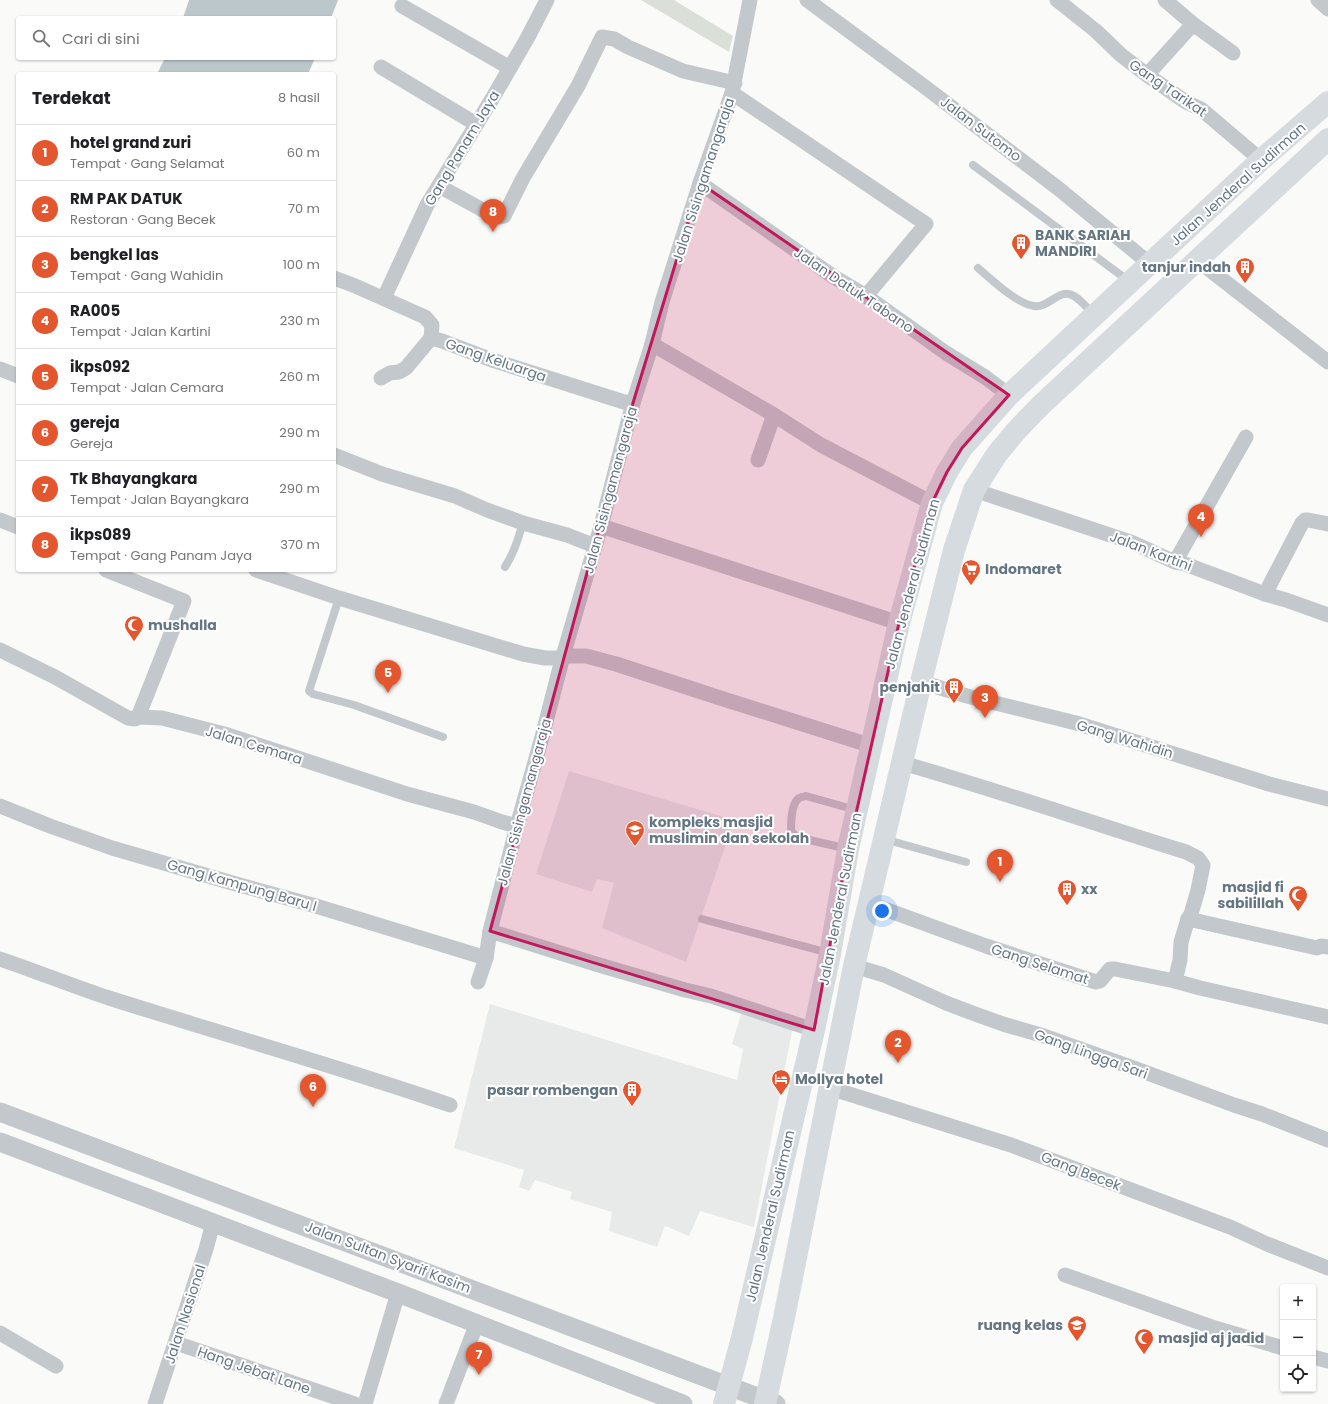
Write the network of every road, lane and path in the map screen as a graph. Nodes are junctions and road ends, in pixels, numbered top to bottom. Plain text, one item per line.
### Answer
1 (547, 0) edge
2 (750, 0) edge
3 (807, 0) edge
4 (1057, 0) edge
5 (1165, 0) edge
6 (1318, 0) edge
7 (402, 6) dead end
8 (1328, 8) edge
9 (1193, 24) junction
10 (1233, 53) dead end
11 (381, 67) dead end
12 (510, 68) junction
13 (1147, 76) junction
14 (734, 88) junction
15 (1328, 102) edge
16 (476, 124) junction
17 (1328, 139) edge
18 (1261, 160) junction
19 (973, 165) dead end
20 (700, 183) junction
21 (439, 186) junction
22 (1199, 259) junction
23 (1150, 264) junction
24 (978, 268) dead end
25 (336, 279) edge
26 (1130, 282) junction
27 (866, 296) junction
28 (384, 298) junction
29 (1094, 316) junction
30 (431, 338) junction
31 (652, 344) junction
32 (1328, 362) edge
33 (0, 369) edge
34 (16, 375) edge
35 (381, 378) dead end
36 (1009, 395) junction
37 (633, 403) junction
38 (774, 415) junction
39 (1246, 437) dead end
40 (336, 456) edge
41 (758, 460) dead end
42 (974, 490) junction
43 (932, 502) junction
44 (0, 520) edge
45 (523, 523) junction
46 (1328, 524) edge
47 (16, 526) edge
48 (601, 526) junction
49 (595, 546) junction
50 (1175, 562) junction
51 (505, 567) dead end
52 (111, 572) edge
53 (262, 572) edge
54 (1265, 594) junction
55 (339, 598) junction
56 (1328, 615) edge
57 (899, 624) junction
58 (0, 650) edge
59 (563, 656) junction
60 (921, 682) junction
61 (138, 717) junction
62 (442, 737) dead end
63 (872, 746) junction
64 (902, 763) junction
65 (1328, 799) edge
66 (0, 806) edge
67 (857, 810) junction
68 (517, 826) junction
69 (883, 839) junction
70 (848, 849) junction
71 (966, 862) dead end
72 (868, 903) junction
73 (702, 919) dead end
74 (1188, 919) junction
75 (490, 931) junction
76 (1328, 947) edge
77 (830, 954) junction
78 (486, 958) junction
79 (0, 959) edge
80 (854, 966) junction
81 (1175, 981) junction
82 (478, 982) dead end
83 (1328, 1017) edge
84 (814, 1030) junction
85 (830, 1088) junction
86 (450, 1106) dead end
87 (0, 1112) edge
88 (1328, 1140) edge
89 (0, 1142) edge
90 (213, 1223) junction
91 (1328, 1268) edge
92 (1065, 1275) dead end
93 (398, 1293) junction
94 (478, 1323) junction
95 (0, 1333) edge
96 (176, 1343) junction
97 (1280, 1347) edge
98 (1316, 1358) edge
99 (1328, 1361) edge
100 (56, 1366) dead end
101 (726, 1395) edge
102 (769, 1403) edge
103 (155, 1404) edge
104 (355, 1404) edge
105 (366, 1404) edge
106 (446, 1404) edge
107 (683, 1404) edge

1 - 12 street, Gang Panam Jaya
2 - 14 street, Jalan Sisingamangaraja
3 - 23 street, Jalan Sutomo
4 - 13 street, Gang Tarikat
5 - 9 street
6 - 8 street
7 - 12 street
9 - 10 street
9 - 13 street
11 - 16 street
12 - 16 street, Gang Panam Jaya
13 - 18 street, Gang Tarikat
14 - 20 street, Jalan Sisingamangaraja
14 - 21 street
14 - 27 street
15 - 18 main road, Jalan Jenderal Sudirman
16 - 21 street, Gang Panam Jaya
17 - 22 main road, Jalan Jenderal Sudirman
18 - 23 main road, Jalan Jenderal Sudirman
19 - 26 lane
20 - 27 street, Jalan Datuk Tabano
20 - 31 street, Jalan Sisingamangaraja
21 - 28 street, Gang Panam Jaya
22 - 32 street
22 - 42 main road, Jalan Jenderal Sudirman
23 - 26 main road, Jalan Jenderal Sudirman
24 - 29 lane
25 - 28 street, Gang Keluarga
26 - 29 main road, Jalan Jenderal Sudirman
27 - 36 street, Jalan Datuk Tabano
28 - 30 street, Gang Keluarga
29 - 36 main road, Jalan Jenderal Sudirman
30 - 35 street
30 - 37 street, Gang Keluarga
31 - 37 street, Jalan Sisingamangaraja
31 - 38 street
33 - 34 street
36 - 43 main road, Jalan Jenderal Sudirman
37 - 48 street, Jalan Sisingamangaraja
38 - 41 street
38 - 43 street
39 - 50 street
40 - 45 street
42 - 50 street, Jalan Kartini
42 - 60 main road, Jalan Jenderal Sudirman
43 - 57 main road, Jalan Jenderal Sudirman
44 - 47 street
45 - 49 street
45 - 51 lane
46 - 54 street
48 - 49 street, Jalan Sisingamangaraja
48 - 57 street
49 - 59 street, Jalan Sisingamangaraja
50 - 54 street, Jalan Kartini
52 - 61 street
53 - 55 street
54 - 56 street, Jalan Kartini
55 - 59 street
55 - 62 lane
57 - 63 main road, Jalan Jenderal Sudirman
58 - 61 street, Jalan Cemara
59 - 63 street
59 - 68 street, Jalan Sisingamangaraja
60 - 64 main road, Jalan Jenderal Sudirman
60 - 65 street, Gang Wahidin
61 - 68 street, Jalan Cemara
63 - 67 main road, Jalan Jenderal Sudirman
64 - 69 main road, Jalan Jenderal Sudirman
64 - 74 street
66 - 78 street, Gang Kampung Baru I
67 - 70 main road, Jalan Jenderal Sudirman
67 - 70 lane
68 - 75 street, Jalan Sisingamangaraja
69 - 71 lane
69 - 72 main road, Jalan Jenderal Sudirman
70 - 77 main road, Jalan Jenderal Sudirman
72 - 80 main road, Jalan Jenderal Sudirman
72 - 81 street, Gang Selamat
73 - 77 lane
74 - 76 street
74 - 81 street
75 - 78 street, Jalan Sisingamangaraja
75 - 84 street
77 - 84 main road, Jalan Jenderal Sudirman
78 - 82 street, Jalan Sisingamangaraja
79 - 86 street
80 - 85 main road, Jalan Jenderal Sudirman
80 - 88 street, Gang Lingga Sari
81 - 83 street, Gang Selamat
84 - 101 main road, Jalan Jenderal Sudirman
85 - 91 street, Gang Becek
85 - 102 main road, Jalan Jenderal Sudirman
87 - 101 street, Jalan Sultan Syarif Kasim
89 - 90 street
90 - 93 street
90 - 96 street, Jalan Nasional
92 - 97 street
93 - 94 street
93 - 105 street
94 - 106 street
94 - 107 street
95 - 100 street
96 - 103 street, Jalan Nasional
96 - 104 street, Hang Jebat Lane
98 - 99 street
101 - 102 street, Jalan Sultan Syarif Kasim

